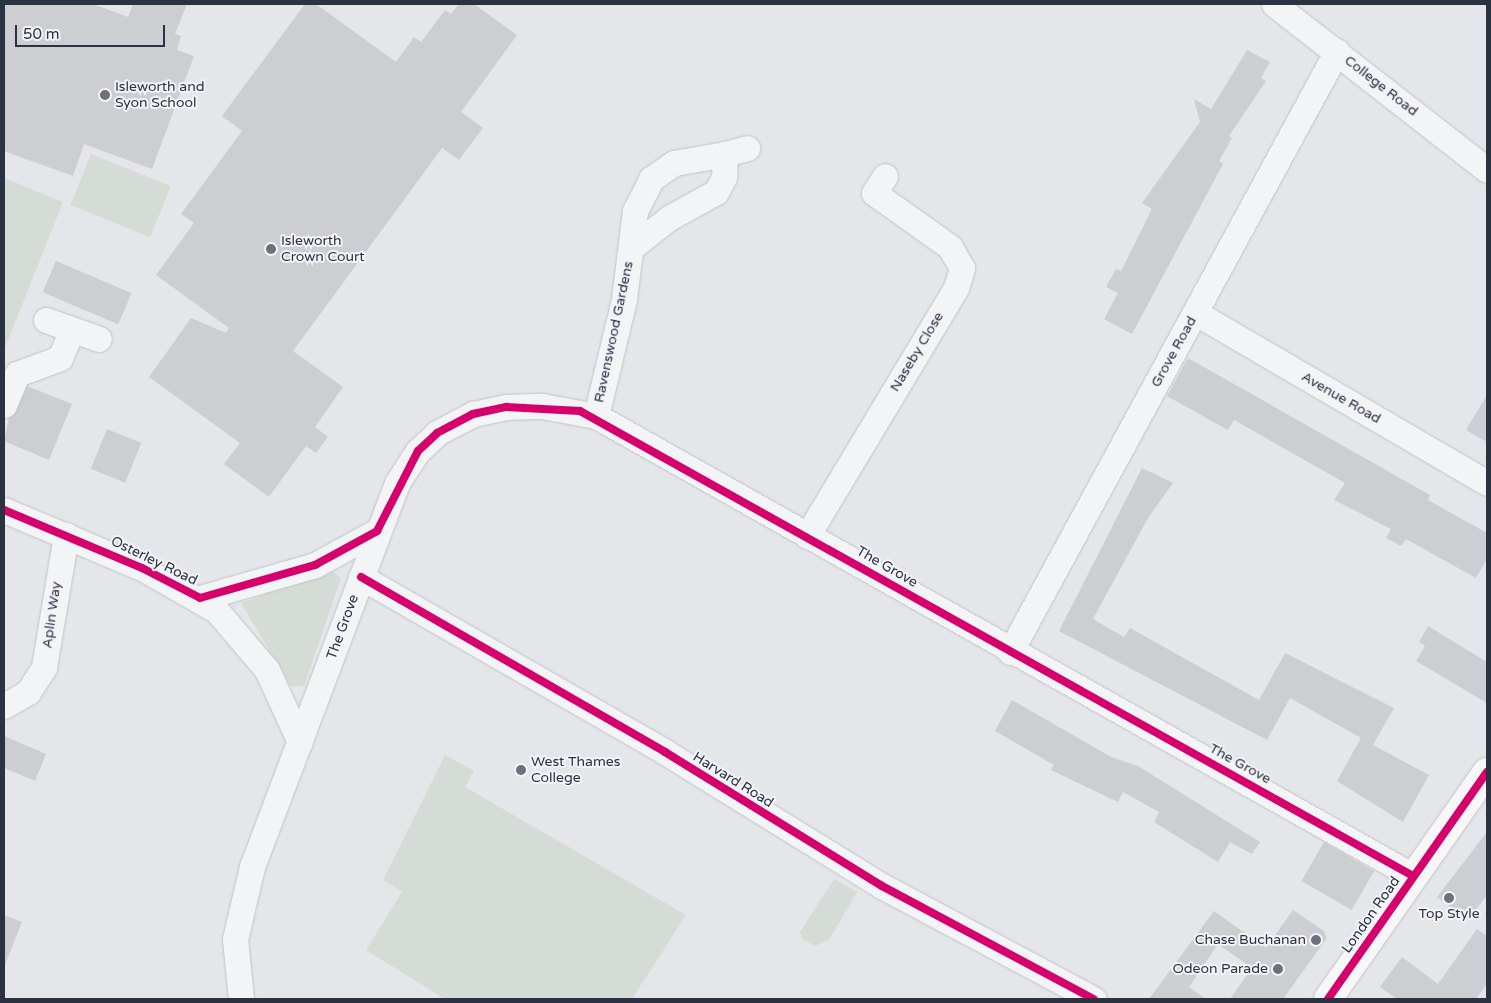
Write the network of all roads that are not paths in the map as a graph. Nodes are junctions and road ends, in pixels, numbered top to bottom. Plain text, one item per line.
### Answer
1 (1274, 4) edge
2 (1337, 52) junction
3 (1487, 170) edge
4 (874, 184) dead end
5 (632, 247) junction
6 (1196, 313) junction
7 (46, 320) dead end
8 (72, 330) junction
9 (99, 339) dead end
10 (4, 405) edge
11 (596, 416) junction
12 (1487, 483) edge
13 (4, 510) edge
14 (377, 531) junction
15 (66, 535) junction
16 (807, 536) junction
17 (361, 577) junction
18 (200, 598) junction
19 (1010, 652) junction
20 (4, 706) edge
21 (300, 742) junction
22 (1487, 772) edge
23 (1413, 876) junction
24 (241, 999) edge
25 (1094, 999) edge
26 (1328, 999) edge

1 - 2 street, College Road
2 - 3 street, College Road
2 - 6 street, Grove Road
4 - 16 street, Naseby Close
5 - 5 street, Ravenswood Gardens
5 - 11 street, Ravenswood Gardens
6 - 12 street, Avenue Road
6 - 19 street, Grove Road
7 - 8 street
8 - 9 street
8 - 10 street
11 - 14 street, The Grove
11 - 16 street, The Grove
13 - 15 street, Osterley Road
14 - 17 street, The Grove
14 - 18 street, Osterley Road
15 - 18 street, Osterley Road
15 - 20 street, Aplin Way
16 - 19 street, The Grove
17 - 21 street, The Grove
17 - 25 street, Harvard Road
18 - 21 street, Osterley Road
19 - 23 street, The Grove
21 - 24 street, The Grove
22 - 23 main road, London Road
23 - 26 main road, London Road

